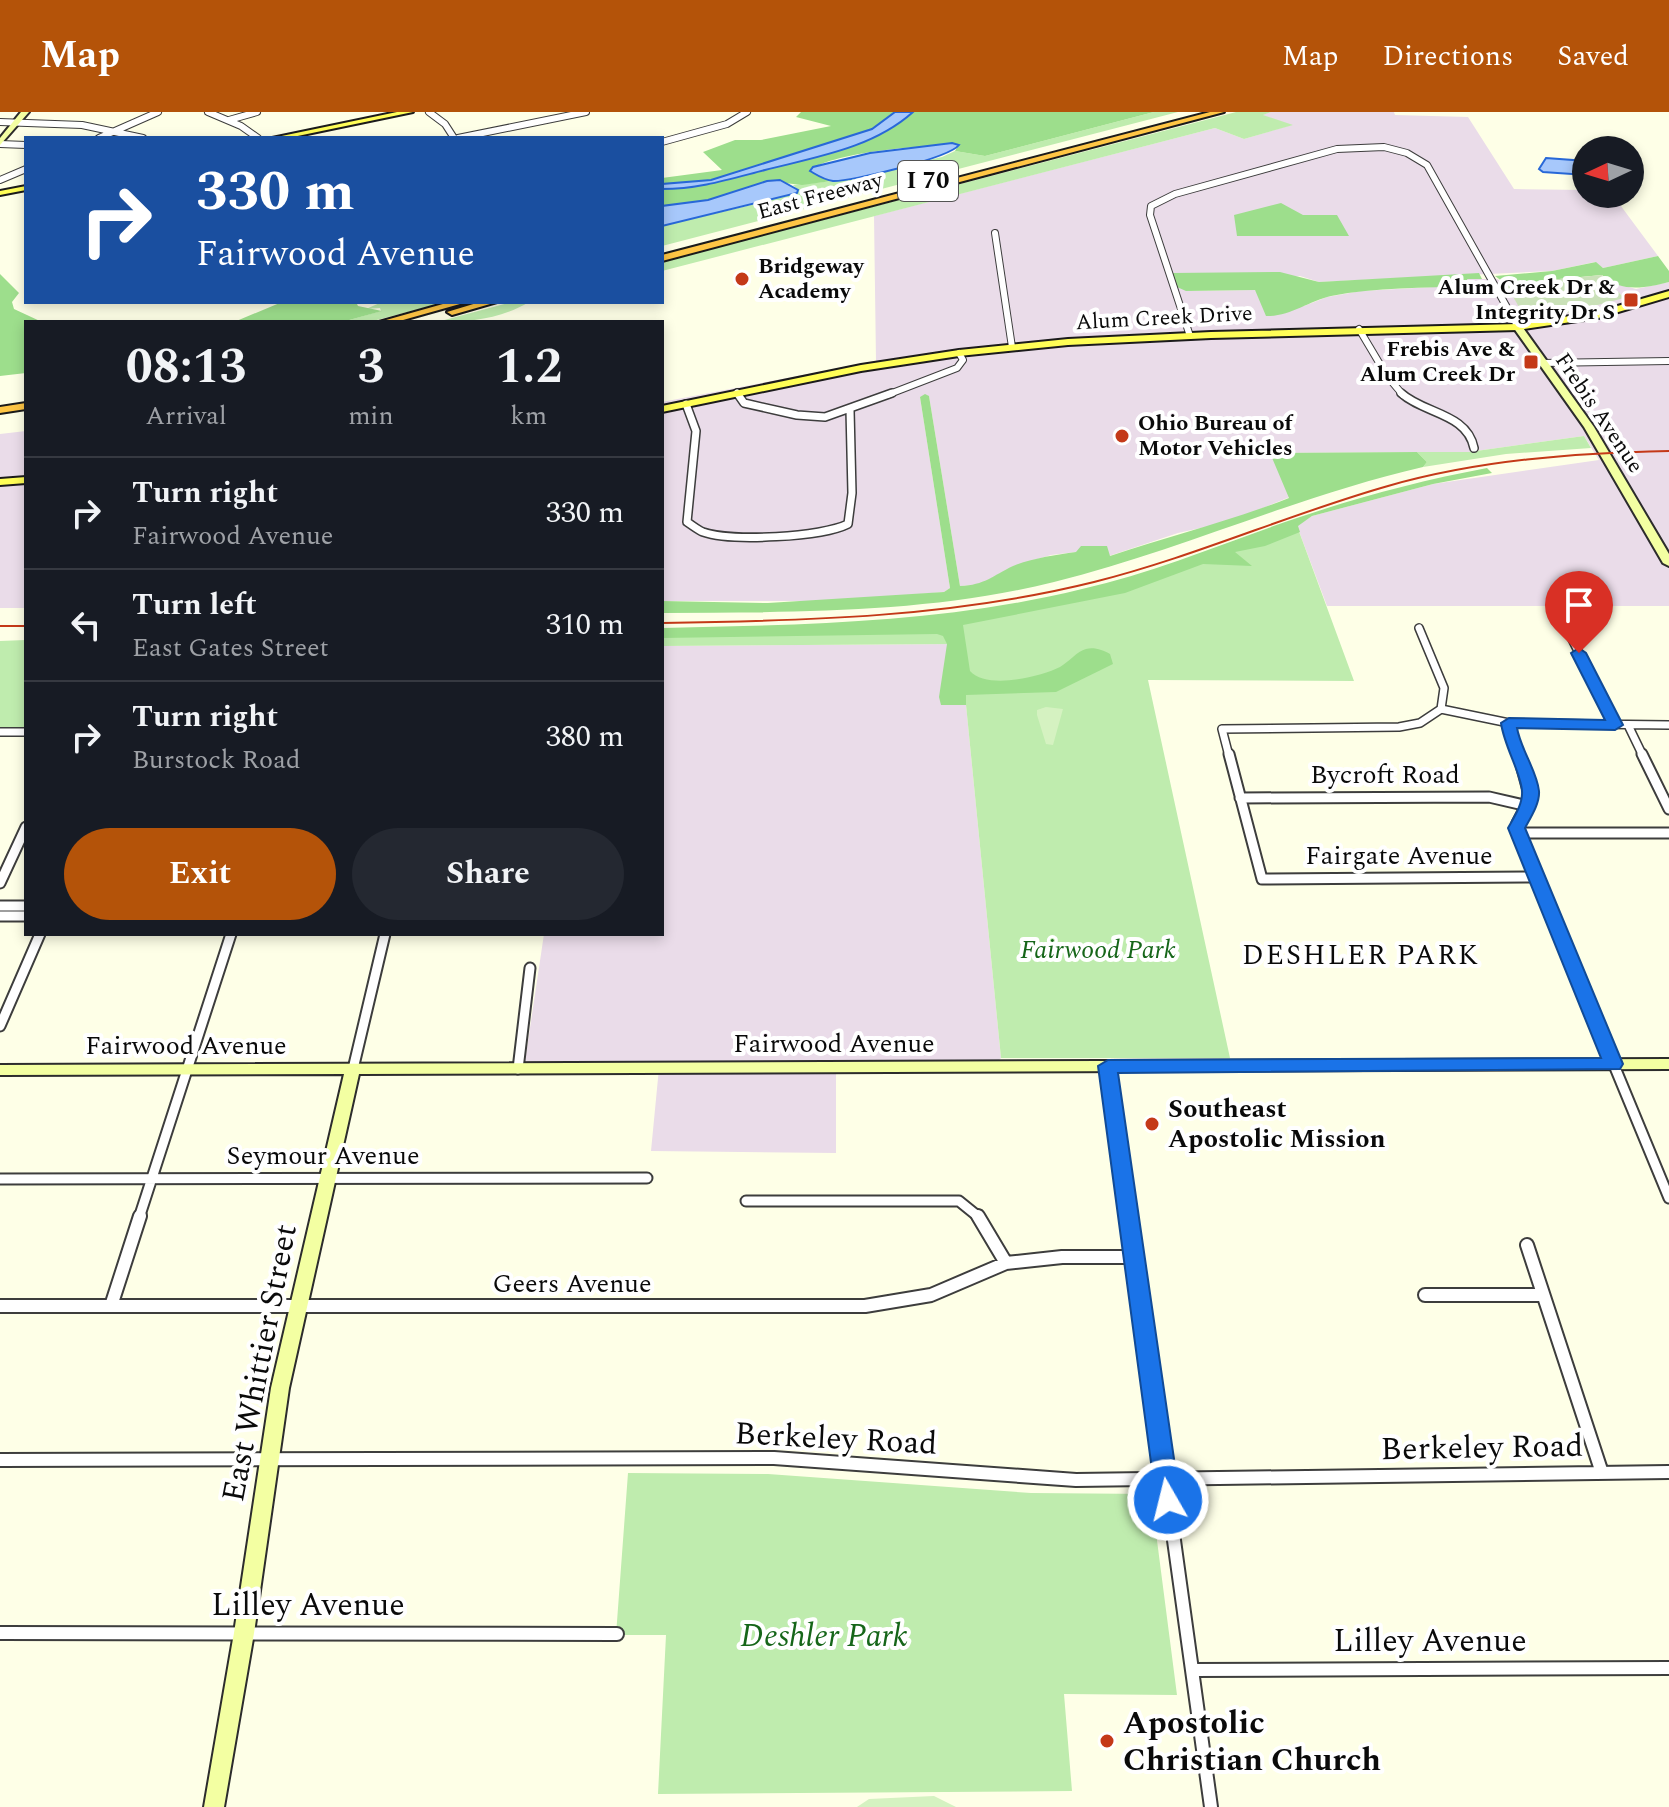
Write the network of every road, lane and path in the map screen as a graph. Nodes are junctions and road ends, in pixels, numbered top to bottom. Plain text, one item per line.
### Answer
1 (25, 112) edge
2 (158, 112) edge
3 (208, 112) edge
4 (257, 112) edge
5 (409, 112) edge
6 (429, 112) edge
7 (586, 112) edge
8 (747, 112) edge
9 (1194, 112) edge
10 (1220, 112) edge
11 (229, 120) junction
12 (0, 122) edge
13 (17, 122) junction
14 (117, 130) junction
15 (104, 136) edge
16 (136, 136) edge
17 (255, 136) edge
18 (286, 136) edge
19 (454, 136) edge
20 (466, 136) edge
21 (664, 141) edge
22 (0, 144) edge
23 (24, 145) edge
24 (24, 170) edge
25 (0, 180) edge
26 (24, 188) edge
27 (0, 193) edge
28 (995, 233) dead end
29 (664, 249) edge
30 (664, 257) edge
31 (1669, 294) edge
32 (454, 304) edge
33 (484, 304) edge
34 (392, 320) edge
35 (424, 320) edge
36 (1518, 327) junction
37 (1359, 329) junction
38 (1190, 336) junction
39 (1012, 347) junction
40 (959, 353) junction
41 (1669, 361) edge
42 (1542, 363) junction
43 (737, 393) junction
44 (24, 399) edge
45 (0, 401) edge
46 (686, 404) junction
47 (24, 406) edge
48 (664, 409) edge
49 (0, 410) edge
50 (850, 410) junction
51 (24, 414) edge
52 (0, 418) edge
53 (1474, 448) dead end
54 (24, 480) edge
55 (0, 482) edge
56 (1669, 563) edge
57 (1558, 611) dead end
58 (1419, 628) dead end
59 (1441, 709) junction
60 (1509, 723) junction
61 (1615, 725) junction
62 (1628, 725) junction
63 (1669, 725) edge
64 (0, 732) edge
65 (24, 732) edge
66 (1240, 798) junction
67 (1528, 806) junction
68 (1669, 809) edge
69 (24, 831) edge
70 (1518, 833) junction
71 (1669, 833) edge
72 (1537, 877) junction
73 (0, 883) edge
74 (0, 906) edge
75 (24, 906) edge
76 (0, 916) edge
77 (24, 916) edge
78 (39, 936) edge
79 (230, 936) edge
80 (385, 936) edge
81 (530, 968) dead end
82 (0, 1026) edge
83 (1613, 1064) junction
84 (1669, 1064) edge
85 (1108, 1066) junction
86 (353, 1069) junction
87 (518, 1069) junction
88 (0, 1070) edge
89 (187, 1070) junction
90 (329, 1178) junction
91 (647, 1178) dead end
92 (0, 1179) edge
93 (152, 1179) junction
94 (1669, 1198) edge
95 (746, 1201) dead end
96 (1527, 1245) dead end
97 (1135, 1257) junction
98 (1006, 1263) junction
99 (1425, 1295) dead end
100 (1543, 1295) junction
101 (298, 1305) junction
102 (0, 1306) edge
103 (111, 1306) junction
104 (267, 1458) junction
105 (0, 1460) edge
106 (1669, 1472) edge
107 (1602, 1473) junction
108 (1165, 1477) junction
109 (0, 1633) edge
110 (244, 1633) junction
111 (617, 1634) dead end
112 (1669, 1668) edge
113 (1192, 1670) junction
114 (214, 1807) edge
115 (1211, 1807) edge

1 - 13 street
2 - 14 street
3 - 11 street
4 - 11 street
5 - 18 main road
6 - 19 street
7 - 20 street
8 - 21 street
9 - 29 highway, East Freeway / I 70
10 - 30 highway, East Freeway / I 70
11 - 17 street
12 - 13 street
13 - 14 street
13 - 22 street
14 - 15 street
14 - 16 street
22 - 23 street
24 - 25 street
26 - 27 main road
28 - 39 street
31 - 36 main road, Alum Creek Drive
32 - 34 highway
33 - 35 highway
36 - 37 main road, Alum Creek Drive
36 - 38 street
36 - 42 street, Frebis Avenue
37 - 38 main road, Alum Creek Drive
37 - 53 street
38 - 39 main road, Alum Creek Drive
39 - 40 main road, Alum Creek Drive
40 - 43 main road, Alum Creek Drive
40 - 50 street
41 - 42 street
42 - 56 street, Frebis Avenue
43 - 46 main road, Alum Creek Drive
43 - 50 street
44 - 45 highway
46 - 48 main road, Alum Creek Drive
46 - 50 street
47 - 49 highway
51 - 52 highway
54 - 55 main road
57 - 61 street
58 - 59 street
59 - 60 street
59 - 66 street
60 - 61 street
60 - 67 street
61 - 62 street
62 - 63 street
62 - 68 street
64 - 65 street
66 - 67 street, Bycroft Road
66 - 72 street, Fairgate Avenue
67 - 70 street
69 - 73 street
70 - 71 street
70 - 72 street
72 - 83 street
74 - 75 street
76 - 77 street
78 - 82 street
79 - 89 street
80 - 86 street, East Whittier Street
81 - 87 street
83 - 84 street, Fairwood Avenue
83 - 85 street, Fairwood Avenue
83 - 94 street
85 - 87 street, Fairwood Avenue
85 - 97 street
86 - 87 street, Fairwood Avenue
86 - 89 street, Fairwood Avenue
86 - 90 street, East Whittier Street
88 - 89 street, Fairwood Avenue
89 - 93 street
90 - 91 street, Seymour Avenue
90 - 93 street, Seymour Avenue
90 - 101 street, East Whittier Street
92 - 93 street, Seymour Avenue
93 - 103 street
95 - 98 street
96 - 100 street
97 - 98 street, Geers Avenue
97 - 108 street
98 - 101 street, Geers Avenue
99 - 100 street
100 - 107 street
101 - 103 street, Geers Avenue
101 - 104 street, East Whittier Street
102 - 103 street, Geers Avenue
104 - 105 street, Berkeley Road
104 - 108 street, Berkeley Road
104 - 110 street, East Whittier Street
106 - 107 street, Berkeley Road
107 - 108 street, Berkeley Road
108 - 113 street
109 - 110 street, Lilley Avenue
110 - 111 street, Lilley Avenue
110 - 114 street, East Whittier Street
112 - 113 street, Lilley Avenue
113 - 115 street

